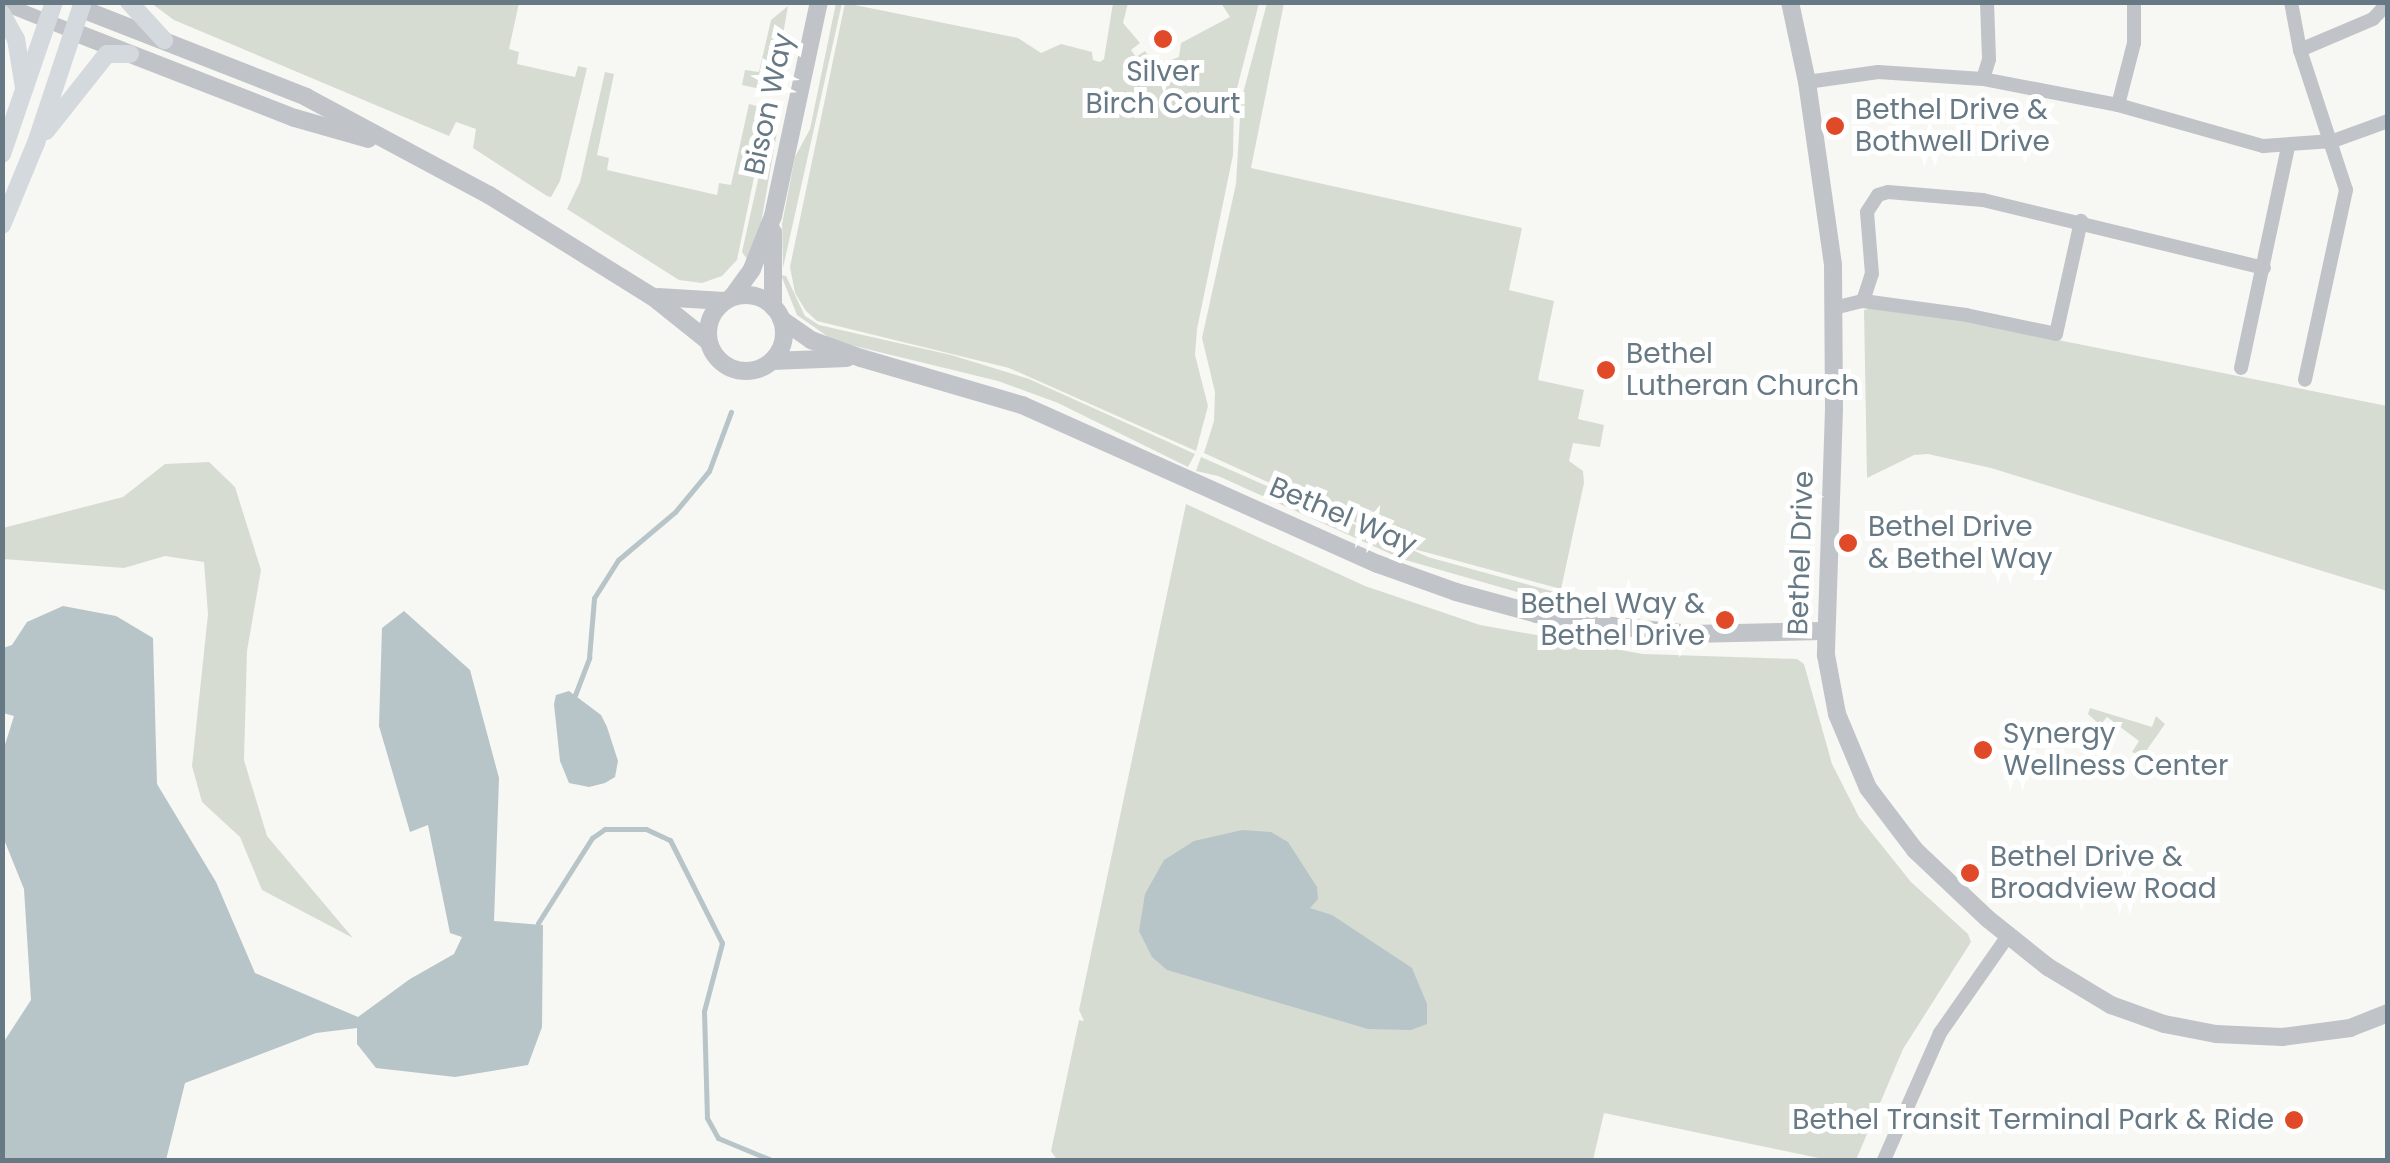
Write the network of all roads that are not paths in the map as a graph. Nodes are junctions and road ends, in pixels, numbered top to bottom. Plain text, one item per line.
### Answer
1 (129, 2) edge
2 (819, 2) edge
3 (1790, 2) edge
4 (1987, 2) edge
5 (2134, 2) edge
6 (2290, 2) edge
7 (2, 3) edge
8 (2388, 3) edge
9 (76, 5) edge
10 (51, 12) edge
11 (2, 14) edge
12 (74, 32) junction
13 (164, 40) junction
14 (2300, 50) junction
15 (130, 54) junction
16 (1984, 79) junction
17 (1807, 82) junction
18 (25, 94) junction
19 (2118, 105) junction
20 (2388, 121) edge
21 (2333, 141) junction
22 (36, 143) junction
23 (2288, 147) junction
24 (402, 149) junction
25 (2, 154) edge
26 (773, 216) junction
27 (2080, 220) junction
28 (2, 224) edge
29 (2264, 268) junction
30 (653, 297) junction
31 (728, 299) junction
32 (1863, 301) junction
33 (1834, 308) junction
34 (777, 313) junction
35 (708, 341) junction
36 (861, 358) junction
37 (772, 361) junction
38 (2242, 368) dead end
39 (2305, 380) dead end
40 (1824, 631) junction
41 (2008, 936) junction
42 (2388, 1013) edge
43 (1884, 1160) edge

1 - 13 main road
2 - 26 street, Bison Way
3 - 17 street, Bethel Drive
4 - 16 street
5 - 19 street
6 - 14 street
7 - 10 street
8 - 14 street
9 - 12 main road
9 - 13 street
10 - 12 street
10 - 18 main road
11 - 18 main road
12 - 15 street
12 - 22 main road
13 - 24 street
14 - 21 street
15 - 22 main road
15 - 24 street
16 - 17 street
16 - 19 street
17 - 33 street, Bethel Drive
18 - 25 main road
19 - 23 street
20 - 21 street
21 - 23 street
21 - 39 street
22 - 28 main road
23 - 29 street
24 - 30 street
26 - 31 street, Bison Way
26 - 34 street, Bison Way
27 - 29 street
27 - 32 street
27 - 32 street
29 - 38 street
30 - 31 street
30 - 35 street
31 - 34 street
31 - 35 street
32 - 33 street
33 - 40 street, Bethel Drive
34 - 36 street, Bethel Way
34 - 37 street
35 - 37 street
36 - 37 street, Bethel Way
36 - 40 street, Bethel Way
40 - 41 street, Bethel Drive
41 - 42 street, Bethel Drive
41 - 43 street

